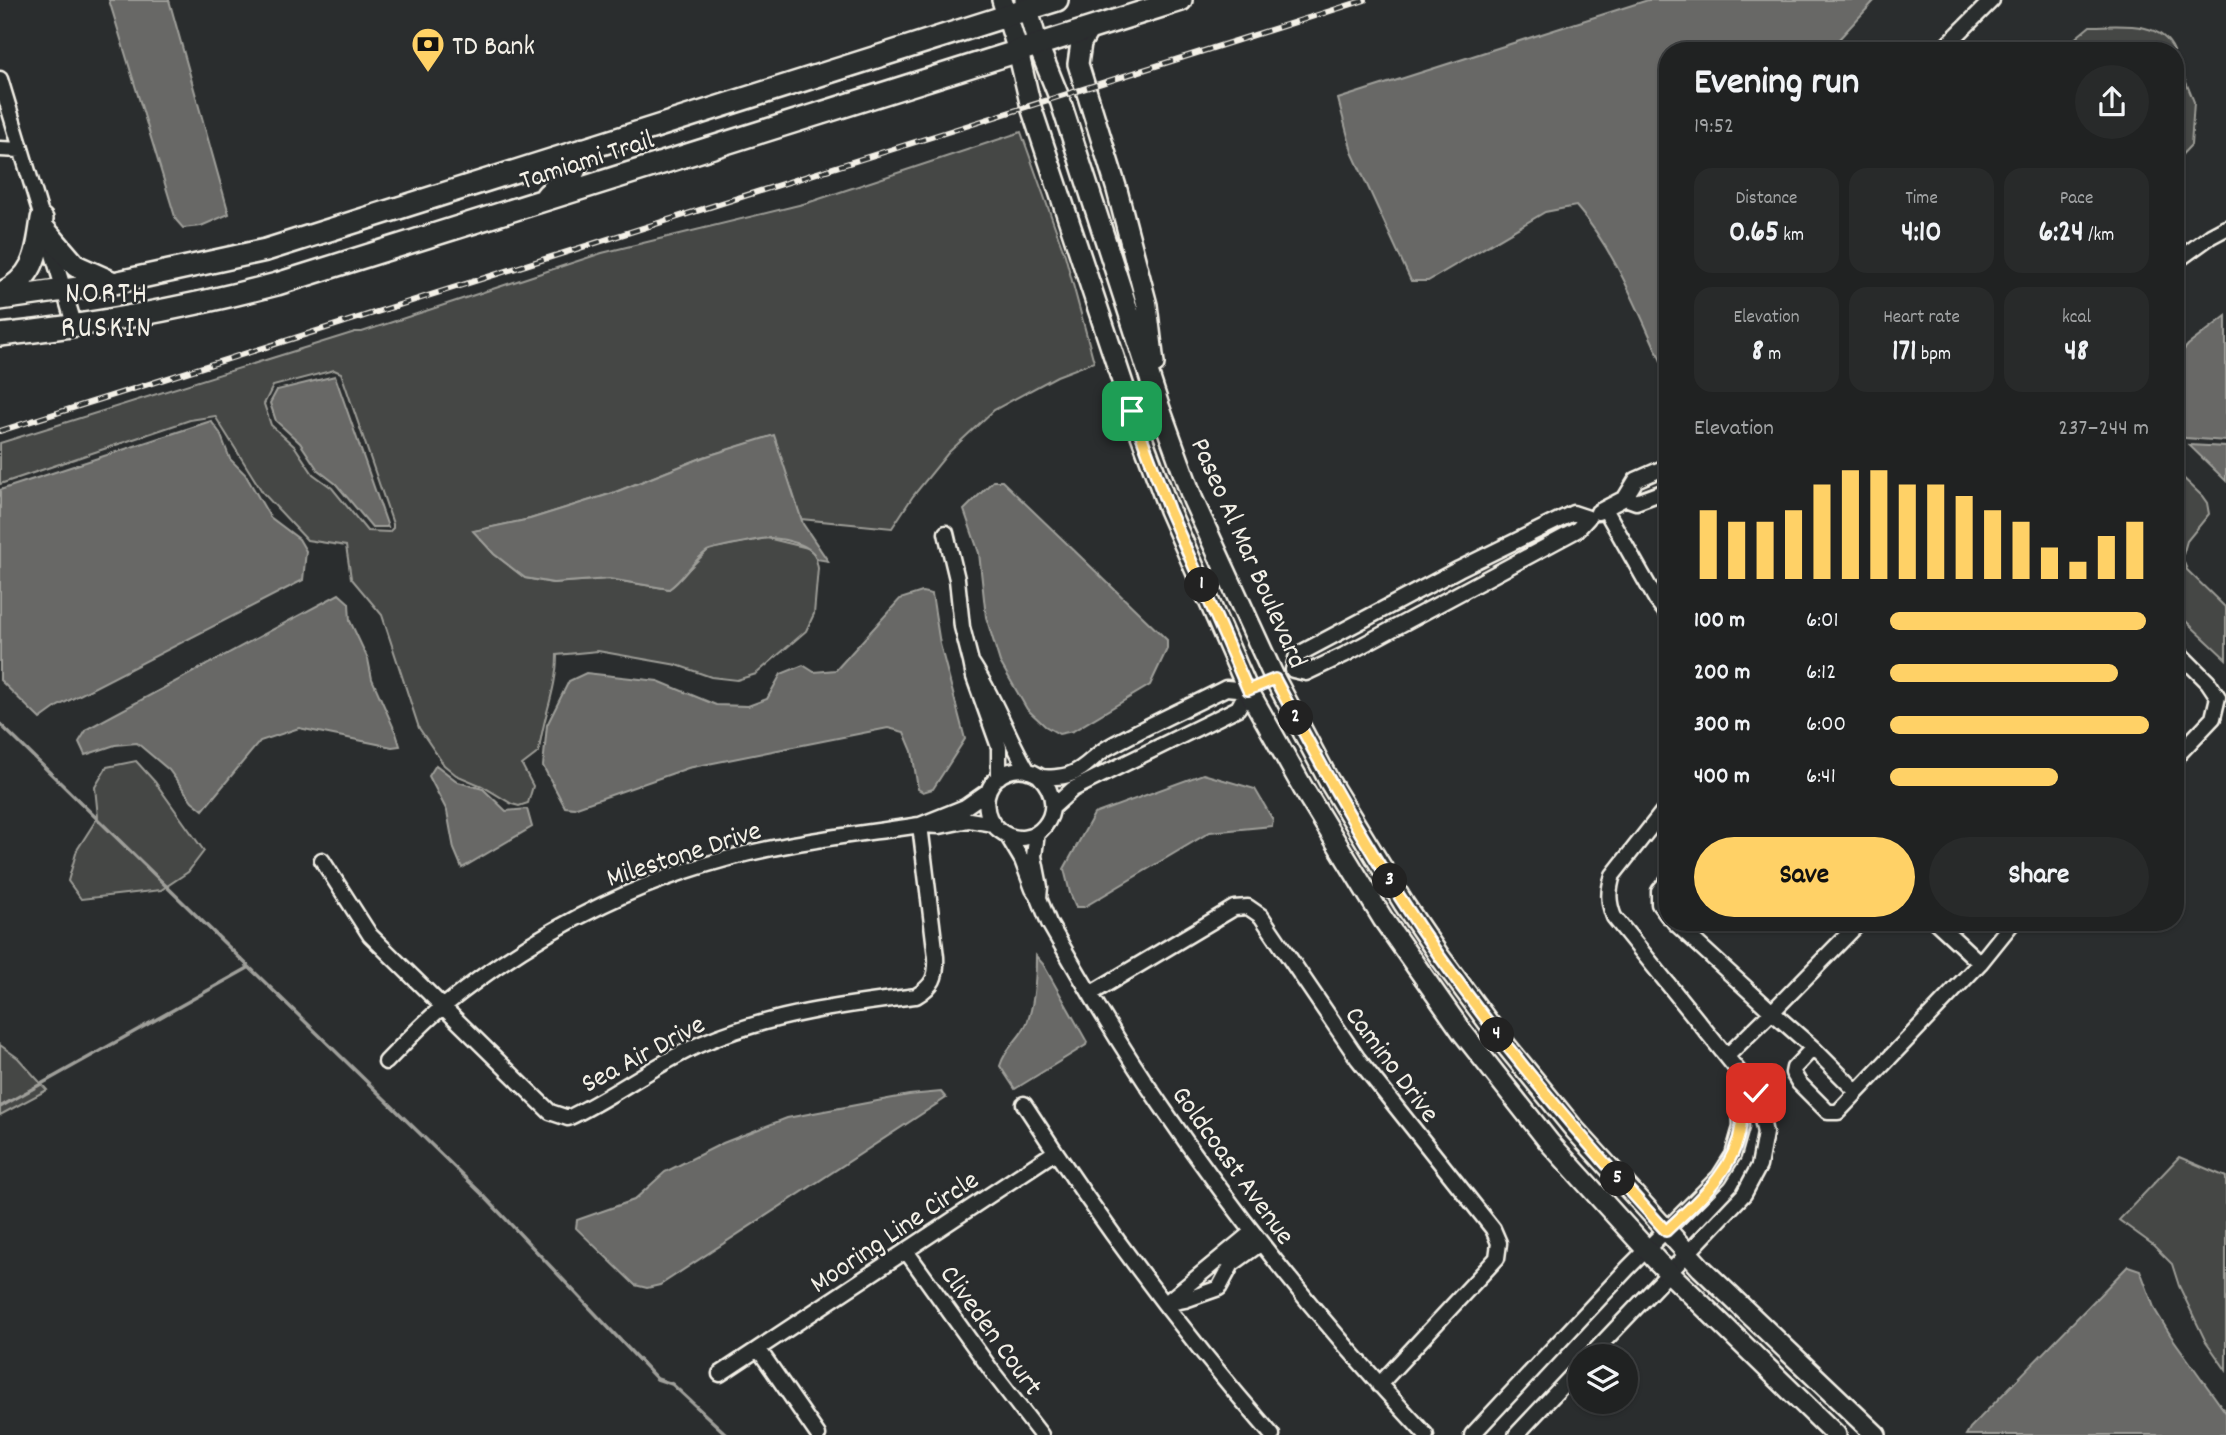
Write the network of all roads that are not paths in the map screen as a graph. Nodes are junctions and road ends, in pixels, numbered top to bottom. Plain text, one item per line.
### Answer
1 (1057, 0) edge
2 (1181, 0) edge
3 (1992, 0) edge
4 (1027, 5) edge
5 (1005, 8) edge
6 (1089, 29) junction
7 (1950, 42) edge
8 (1028, 48) junction
9 (0, 79) edge
10 (0, 149) edge
11 (584, 149) junction
12 (21, 150) junction
13 (537, 202) junction
14 (44, 225) junction
15 (2226, 228) edge
16 (2184, 256) edge
17 (114, 284) junction
18 (64, 292) junction
19 (0, 296) edge
20 (75, 327) junction
21 (0, 335) edge
22 (1158, 403) junction
23 (1659, 470) edge
24 (1659, 493) edge
25 (1625, 498) junction
26 (1605, 509) junction
27 (1588, 518) junction
28 (946, 533) dead end
29 (1659, 604) edge
30 (2184, 658) edge
31 (971, 662) junction
32 (1275, 679) junction
33 (1248, 690) junction
34 (2184, 749) edge
35 (1034, 774) junction
36 (999, 776) junction
37 (988, 790) junction
38 (1054, 807) junction
39 (1659, 816) edge
40 (993, 824) junction
41 (920, 825) junction
42 (1037, 833) junction
43 (1007, 835) junction
44 (322, 860) dead end
45 (1039, 898) junction
46 (1685, 931) edge
47 (1851, 931) edge
48 (1946, 931) edge
49 (2006, 931) edge
50 (1980, 963) junction
51 (1090, 994) junction
52 (442, 1007) junction
53 (1772, 1012) junction
54 (1813, 1048) junction
55 (1727, 1056) junction
56 (386, 1062) dead end
57 (1739, 1072) junction
58 (1857, 1092) junction
59 (1024, 1104) dead end
60 (1055, 1152) junction
61 (1666, 1231) junction
62 (1256, 1237) junction
63 (1647, 1250) junction
64 (906, 1251) junction
65 (1687, 1254) junction
66 (1669, 1273) junction
67 (1165, 1304) junction
68 (1601, 1344) edge
69 (759, 1350) junction
70 (720, 1374) dead end
71 (1568, 1380) edge
72 (1380, 1385) junction
73 (818, 1435) edge
74 (1041, 1435) edge
75 (1272, 1435) edge
76 (1426, 1435) edge
77 (1472, 1435) edge
78 (1516, 1435) edge
79 (1836, 1435) edge
80 (1876, 1435) edge

1 - 4 main road, Tamiami Trail
2 - 6 main road, Tamiami Trail
3 - 7 street
4 - 5 main road, Tamiami Trail
4 - 8 main road
5 - 8 main road
5 - 11 main road, Tamiami Trail
6 - 8 main road, Tamiami Trail
6 - 22 main road
8 - 13 main road, Tamiami Trail
8 - 22 main road, Paseo Al Mar Boulevard
8 - 33 main road, Paseo Al Mar Boulevard
9 - 12 street
10 - 12 street
11 - 13 main road
11 - 17 main road, Tamiami Trail
12 - 14 street
13 - 20 main road, Tamiami Trail
14 - 17 main road
14 - 18 street
14 - 19 main road
15 - 16 street
17 - 18 main road, Tamiami Trail
18 - 19 main road, Tamiami Trail
18 - 20 street
20 - 21 main road, Tamiami Trail
22 - 32 main road, Paseo Al Mar Boulevard
23 - 25 street
24 - 25 street
25 - 26 street
26 - 27 street
26 - 29 street
27 - 27 street
28 - 31 street
30 - 34 street
31 - 35 street
31 - 36 street
32 - 33 main road
32 - 61 main road, Paseo Al Mar Boulevard
33 - 35 street
33 - 38 street
33 - 63 main road, Paseo Al Mar Boulevard
35 - 36 street
35 - 38 street
36 - 37 street
37 - 40 street
37 - 41 street, Milestone Drive
38 - 42 street
39 - 55 street
40 - 41 street, Milestone Drive
40 - 43 street
41 - 52 street, Milestone Drive
41 - 52 street, Sea Air Drive
42 - 43 street
42 - 45 street, Goldcoast Avenue
43 - 45 street, Goldcoast Avenue
44 - 52 street, Sea Air Drive
45 - 51 street, Goldcoast Avenue
46 - 53 street
47 - 53 street
48 - 50 street
49 - 50 street
50 - 58 street
51 - 62 street, Goldcoast Avenue
51 - 72 street, Camino Drive
52 - 56 street, Milestone Drive
53 - 54 street
53 - 55 street
54 - 58 street
54 - 58 street
55 - 57 street
57 - 61 street
57 - 65 street
59 - 60 street
60 - 64 street, Mooring Line Circle
60 - 67 street
61 - 63 street
61 - 65 main road, Paseo Al Mar Boulevard
62 - 67 street
62 - 67 street
62 - 72 street, Goldcoast Avenue
63 - 66 main road, Paseo Al Mar Boulevard
63 - 77 street
64 - 69 street, Mooring Line Circle
64 - 74 street, Cliveden Court
65 - 66 street
65 - 80 main road, Paseo Al Mar Boulevard
66 - 68 street
66 - 79 main road, Paseo Al Mar Boulevard
67 - 75 street
69 - 70 street, Mooring Line Circle
69 - 73 street
71 - 78 street
72 - 76 street, Goldcoast Avenue

